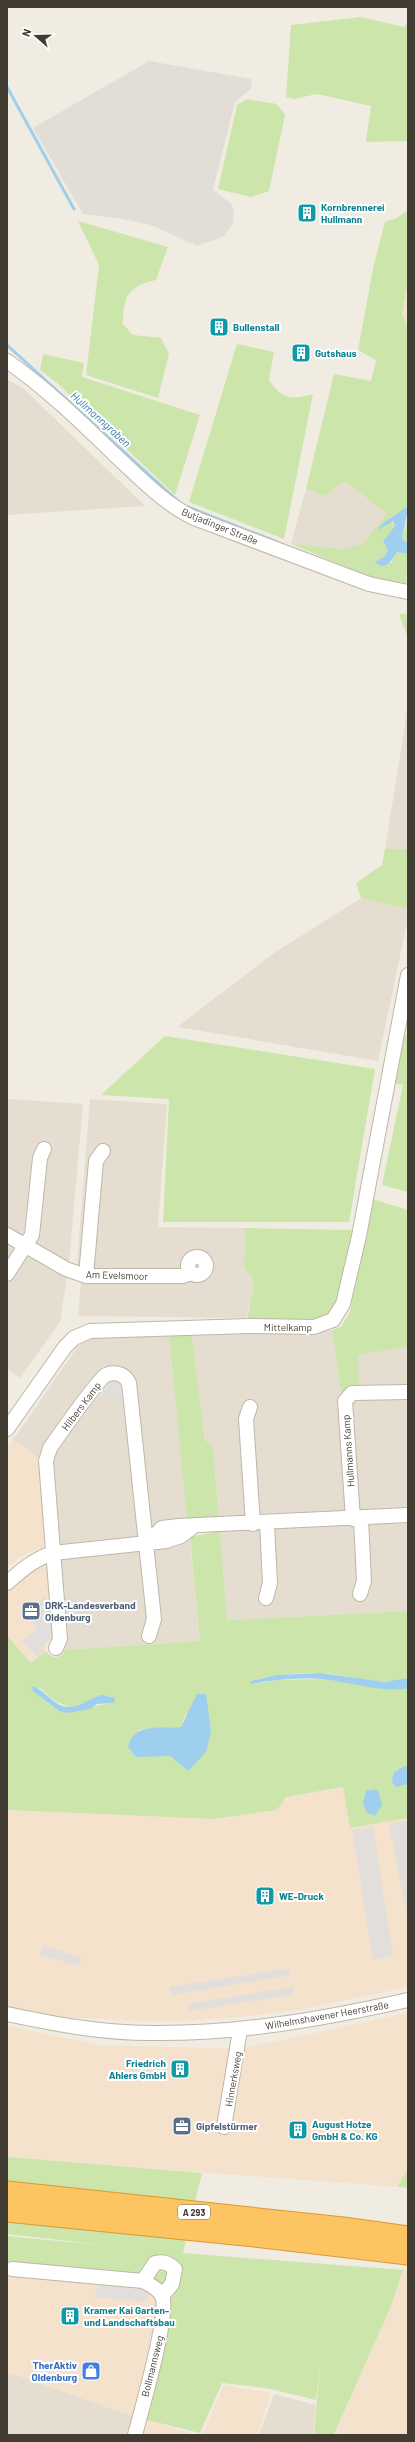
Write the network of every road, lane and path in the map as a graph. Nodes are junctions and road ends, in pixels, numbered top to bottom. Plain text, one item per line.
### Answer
1 (7, 361) edge
2 (408, 592) edge
3 (408, 975) edge
4 (44, 1149) dead end
5 (103, 1151) dead end
6 (7, 1235) edge
7 (25, 1246) junction
8 (191, 1273) dead end
9 (7, 1274) edge
10 (86, 1276) junction
11 (408, 1392) edge
12 (250, 1407) dead end
13 (7, 1429) edge
14 (408, 1515) edge
15 (357, 1519) junction
16 (253, 1524) junction
17 (267, 1524) junction
18 (146, 1544) junction
19 (53, 1553) junction
20 (7, 1583) edge
21 (360, 1594) dead end
22 (266, 1598) dead end
23 (149, 1636) dead end
24 (56, 1648) dead end
25 (408, 2000) edge
26 (7, 2014) edge
27 (240, 2030) junction
28 (224, 2127) dead end
29 (7, 2192) edge
30 (7, 2211) edge
31 (343, 2228) junction
32 (408, 2228) edge
33 (408, 2237) edge
34 (408, 2254) edge
35 (12, 2268) dead end
36 (143, 2281) junction
37 (162, 2296) junction
38 (135, 2435) edge

1 - 2 street, Butjadinger Straße
3 - 13 street, Mittelkamp
4 - 7 street
5 - 10 street
6 - 7 street, Am Evelsmoor
7 - 9 street
7 - 10 street, Am Evelsmoor
8 - 10 street, Am Evelsmoor
11 - 15 street, Hullmanns Kamp
12 - 16 street
14 - 15 street
15 - 17 street
15 - 21 street, Hullmanns Kamp
16 - 17 street
16 - 18 street
17 - 22 street
18 - 19 street
18 - 19 street, Hilbers Kamp
18 - 23 street, Hilbers Kamp
19 - 20 street
19 - 24 street, Hilbers Kamp
25 - 27 street, Wilhelmshavener Heerstraße
26 - 27 street, Wilhelmshavener Heerstraße
27 - 28 street, Hinnerksweg
29 - 31 highway, A 293
30 - 34 highway, A 293
31 - 32 highway
31 - 33 highway, A 293
35 - 36 street
36 - 37 street
36 - 37 street
37 - 38 street, Bollmannsweg

